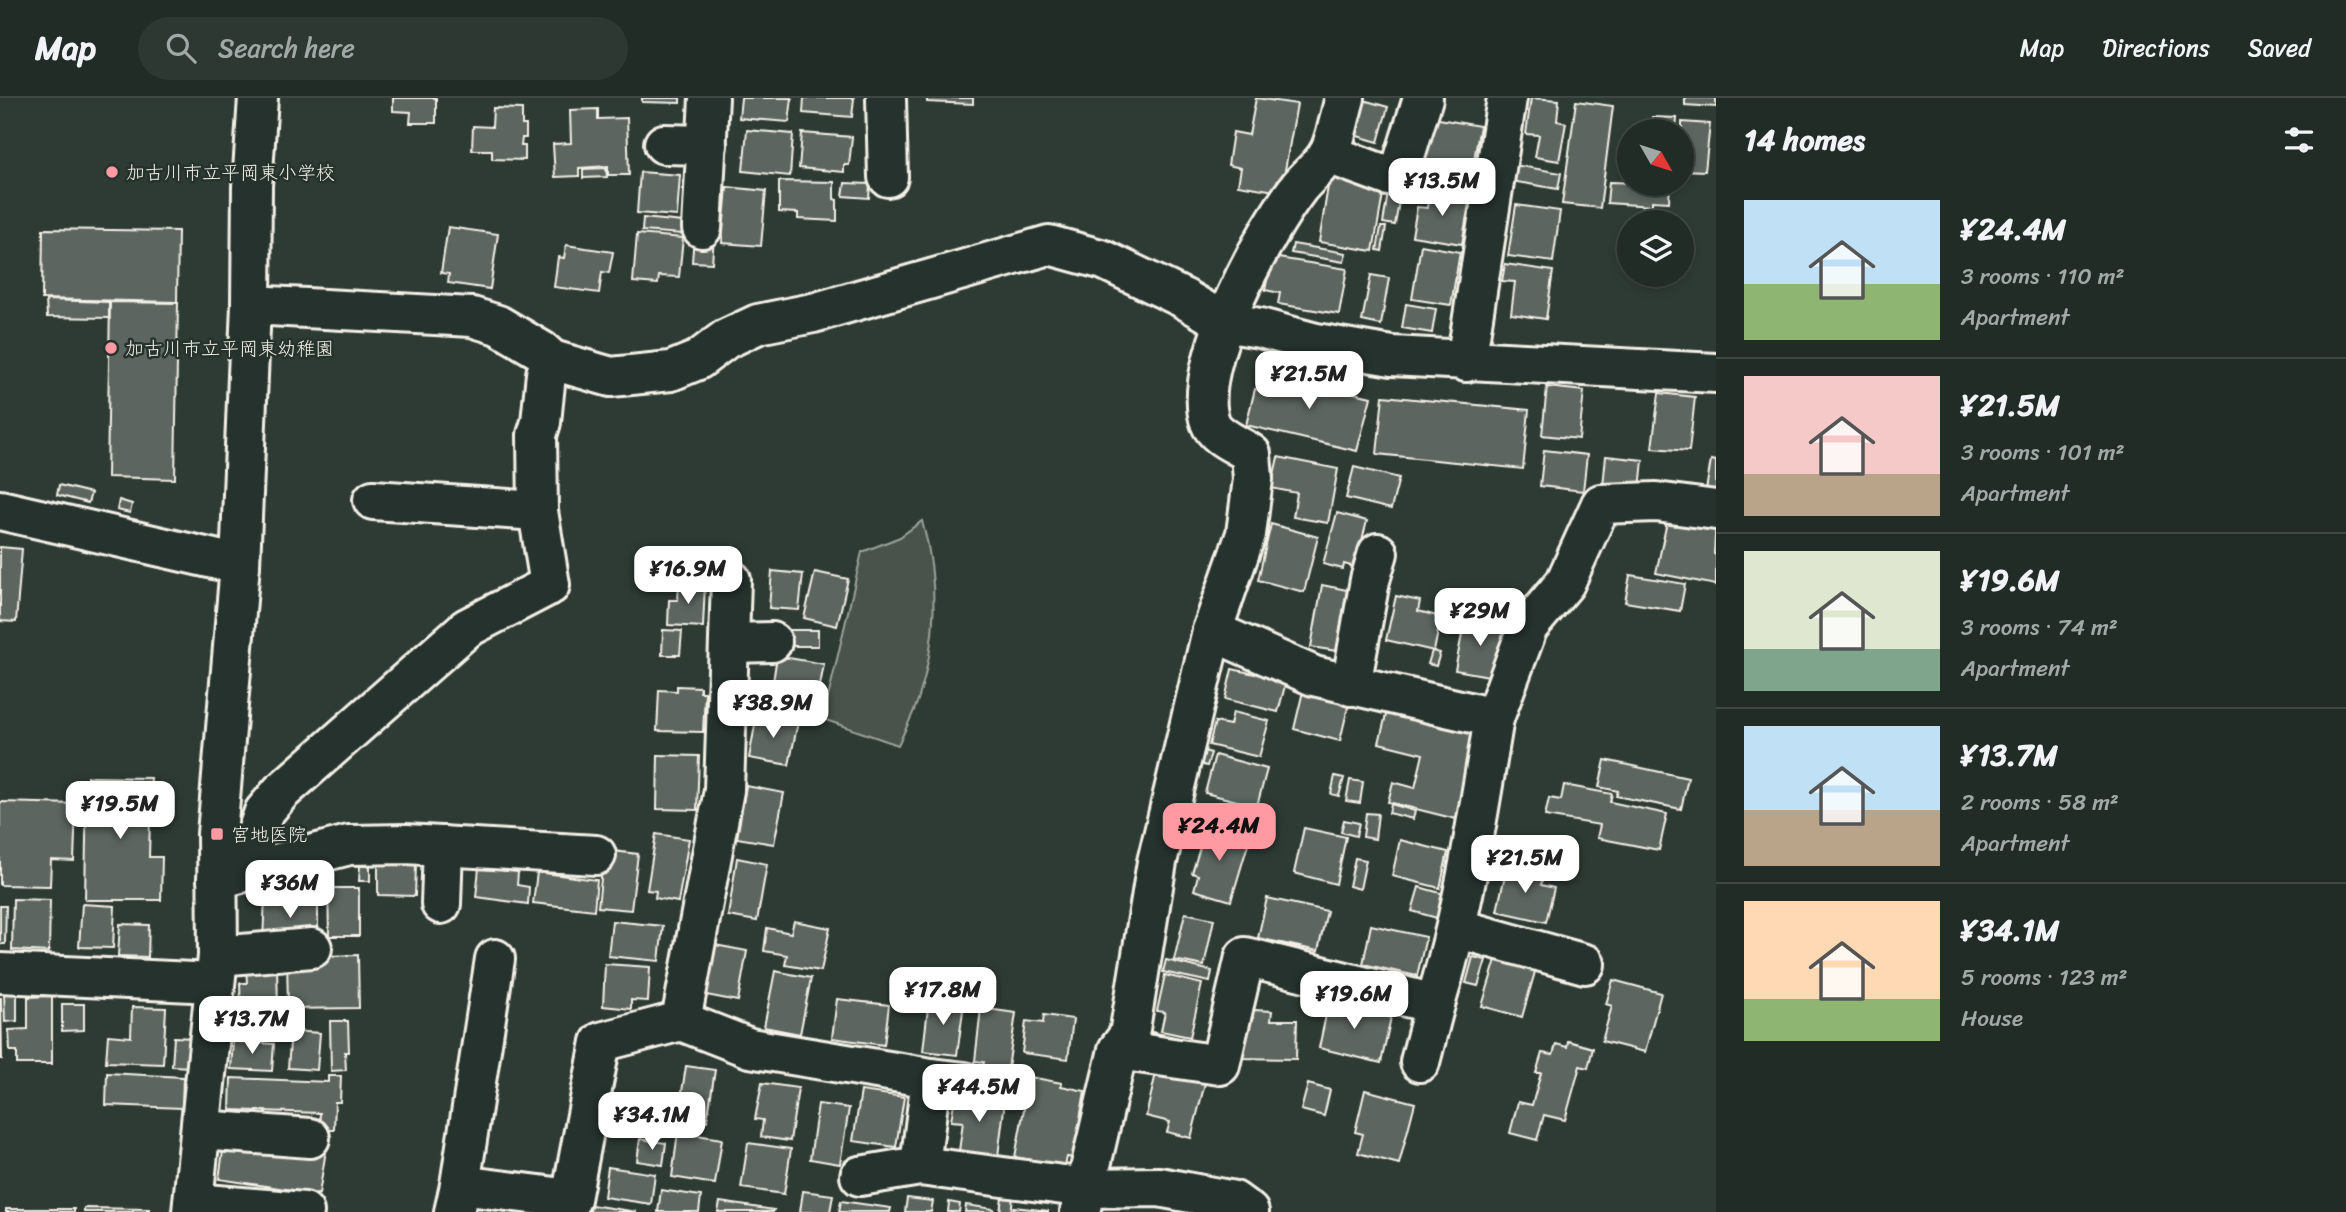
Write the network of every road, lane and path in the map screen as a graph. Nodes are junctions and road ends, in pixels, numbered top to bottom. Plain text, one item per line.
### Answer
1 (258, 98) edge
2 (709, 98) edge
3 (886, 98) edge
4 (1345, 98) edge
5 (1423, 98) edge
6 (1507, 98) edge
7 (664, 144) dead end
8 (707, 145) junction
9 (1328, 154) junction
10 (888, 177) dead end
11 (702, 228) dead end
12 (251, 305) junction
13 (1224, 322) junction
14 (552, 360) junction
15 (1466, 362) junction
16 (1716, 373) edge
17 (373, 500) dead end
18 (0, 510) edge
19 (1716, 510) edge
20 (538, 511) junction
21 (1378, 553) dead end
22 (240, 565) junction
23 (731, 580) dead end
24 (1212, 631) junction
25 (772, 642) dead end
26 (730, 643) junction
27 (1351, 686) junction
28 (1494, 718) junction
29 (443, 846) junction
30 (596, 855) dead end
31 (217, 879) junction
32 (441, 904) dead end
33 (1456, 928) junction
34 (312, 948) dead end
35 (495, 959) dead end
36 (1585, 964) dead end
37 (216, 969) junction
38 (0, 973) edge
39 (1435, 1004) junction
40 (681, 1021) junction
41 (1118, 1050) junction
42 (1420, 1062) dead end
43 (201, 1130) junction
44 (310, 1138) dead end
45 (920, 1166) junction
46 (860, 1175) dead end
47 (457, 1199) edge
48 (1083, 1200) edge
49 (193, 1208) edge
50 (304, 1212) edge
51 (1249, 1212) edge

1 - 12 street
2 - 8 street
3 - 10 street
4 - 9 street
5 - 9 street
6 - 15 street
7 - 8 street
8 - 11 street
9 - 13 street
12 - 14 street
12 - 22 street
13 - 14 street
13 - 15 street
13 - 24 street
14 - 20 street
15 - 16 street
17 - 20 street
18 - 22 street
19 - 28 street
20 - 31 street
21 - 27 street
22 - 31 street
23 - 26 street
24 - 27 street
24 - 41 street
25 - 26 street
26 - 40 street
27 - 28 street
28 - 33 street
29 - 30 street
29 - 31 street
29 - 32 street
31 - 37 street
33 - 36 street
33 - 39 street
34 - 37 street
35 - 47 street
37 - 38 street
37 - 43 street
39 - 41 street
39 - 42 street
40 - 45 street
40 - 47 street
41 - 48 street
43 - 44 street
43 - 49 street
45 - 46 street
45 - 48 street
48 - 51 street
49 - 50 street

